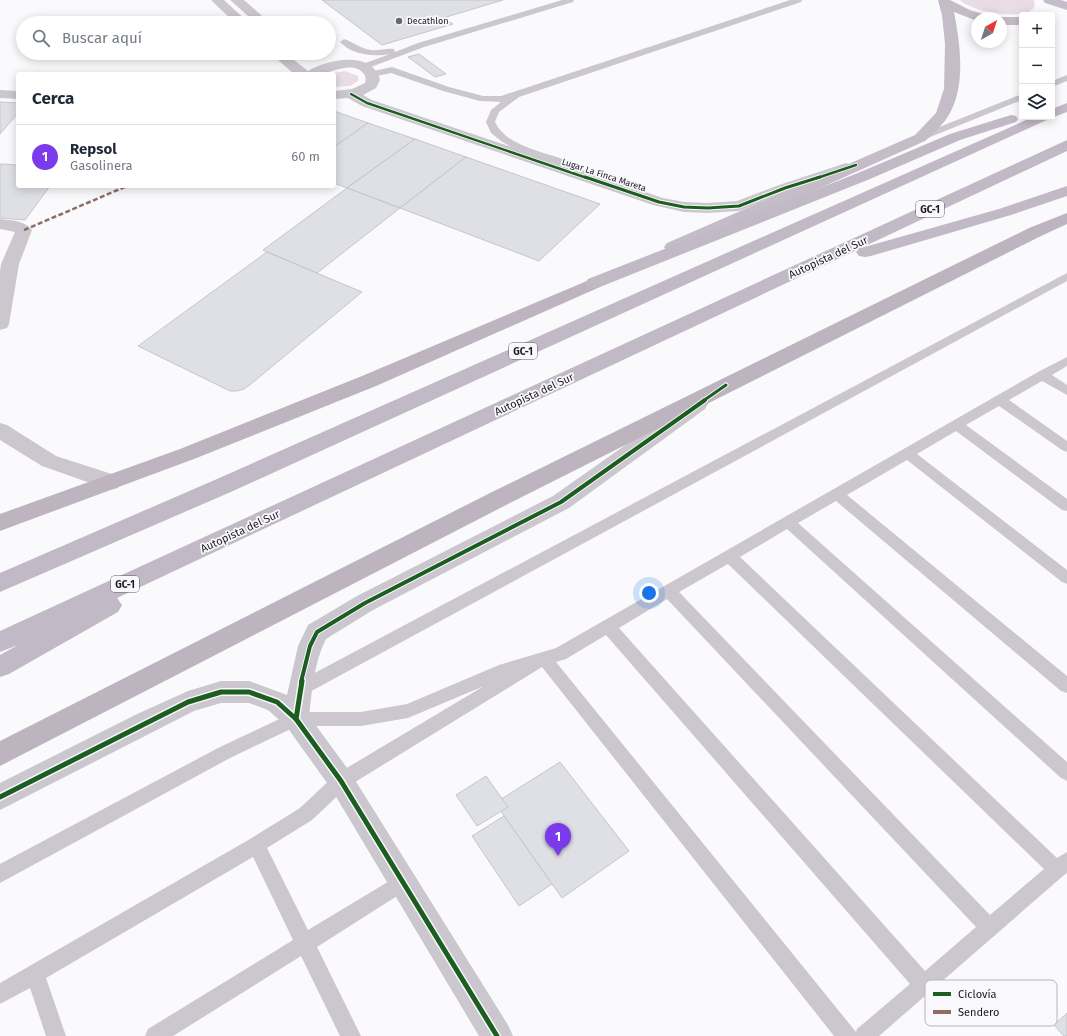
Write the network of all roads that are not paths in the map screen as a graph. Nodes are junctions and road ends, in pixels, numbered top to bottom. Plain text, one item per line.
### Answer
1 (217, 0) edge
2 (236, 0) edge
3 (570, 0) edge
4 (798, 0) edge
5 (1049, 0) edge
6 (945, 1) edge
7 (1066, 14) edge
8 (971, 15) edge
9 (235, 16) edge
10 (255, 16) edge
11 (1007, 21) edge
12 (1019, 21) edge
13 (421, 46) junction
14 (393, 56) junction
15 (285, 60) edge
16 (311, 60) edge
17 (326, 67) junction
18 (362, 69) junction
19 (300, 72) edge
20 (316, 72) edge
21 (1067, 78) edge
22 (424, 80) junction
23 (1055, 83) edge
24 (0, 94) edge
25 (351, 94) junction
26 (16, 95) edge
27 (336, 95) edge
28 (516, 96) junction
29 (1019, 98) edge
30 (1067, 100) edge
31 (1055, 104) edge
32 (1067, 107) edge
33 (1055, 113) edge
34 (1019, 116) edge
35 (1038, 120) edge
36 (920, 138) junction
37 (1067, 145) edge
38 (856, 165) junction
39 (588, 178) junction
40 (1067, 191) edge
41 (1067, 218) edge
42 (0, 224) edge
43 (793, 274) junction
44 (1067, 276) edge
45 (594, 283) junction
46 (0, 324) edge
47 (1067, 360) edge
48 (1042, 375) junction
49 (726, 384) junction
50 (1067, 391) edge
51 (999, 400) junction
52 (956, 425) junction
53 (0, 430) edge
54 (1067, 447) edge
55 (907, 453) junction
56 (110, 482) junction
57 (837, 494) junction
58 (1067, 506) edge
59 (788, 522) junction
60 (0, 523) edge
61 (250, 526) junction
62 (729, 556) junction
63 (1067, 578) edge
64 (0, 583) edge
65 (669, 591) junction
66 (608, 626) junction
67 (0, 642) edge
68 (544, 658) junction
69 (0, 667) edge
70 (1067, 686) edge
71 (300, 688) junction
72 (277, 702) junction
73 (296, 719) junction
74 (0, 754) edge
75 (1067, 773) edge
76 (341, 781) junction
77 (0, 798) edge
78 (256, 845) junction
79 (1062, 866) edge
80 (0, 874) edge
81 (402, 882) junction
82 (990, 928) junction
83 (304, 944) junction
84 (35, 975) junction
85 (929, 980) edge
86 (924, 984) joint
87 (0, 994) edge
88 (56, 1036) edge
89 (155, 1036) edge
90 (351, 1036) edge
91 (497, 1036) edge
92 (847, 1036) edge
93 (864, 1036) edge

1 - 9 street
2 - 10 street
3 - 13 lane
4 - 28 lane
5 - 7 street
6 - 8 street
6 - 36 street
11 - 12 street
13 - 14 lane
13 - 18 lane
14 - 18 lane
14 - 22 lane
15 - 19 street
16 - 17 street
17 - 18 street
17 - 20 street
18 - 22 lane
18 - 25 street
21 - 23 lane
22 - 28 lane
24 - 26 street
25 - 27 street
25 - 39 street, Lugar La Finca Mareta
28 - 39 lane
29 - 36 lane
30 - 31 highway
32 - 33 highway
34 - 45 highway
35 - 64 highway, GC-1
36 - 38 street
37 - 43 highway, Autopista del Sur / GC-1
38 - 39 street, Lugar La Finca Mareta
38 - 45 street
40 - 43 highway
41 - 49 main road
42 - 46 street
43 - 61 highway, Autopista del Sur / GC-1
44 - 71 lane
45 - 56 main road
47 - 48 lane
48 - 50 lane
48 - 51 lane
49 - 71 street
49 - 74 main road
51 - 52 lane
51 - 54 lane
52 - 55 lane
52 - 58 lane
53 - 56 street
55 - 57 lane
55 - 63 lane
56 - 60 main road
57 - 59 lane
57 - 70 lane
59 - 62 lane
59 - 75 lane
61 - 67 highway, Autopista del Sur / GC-1
61 - 69 highway
62 - 65 lane
62 - 79 lane
65 - 66 lane
65 - 82 lane
66 - 68 lane
66 - 86 lane
68 - 73 lane
68 - 76 lane
68 - 92 lane
71 - 72 lane
71 - 73 street
72 - 73 street
72 - 77 street
73 - 76 street
73 - 80 lane
76 - 78 lane
76 - 81 street
78 - 83 lane
78 - 84 lane
79 - 82 lane
81 - 83 lane
81 - 91 street
82 - 85 lane
83 - 89 lane
83 - 90 lane
84 - 87 lane
84 - 88 lane
86 - 93 lane

